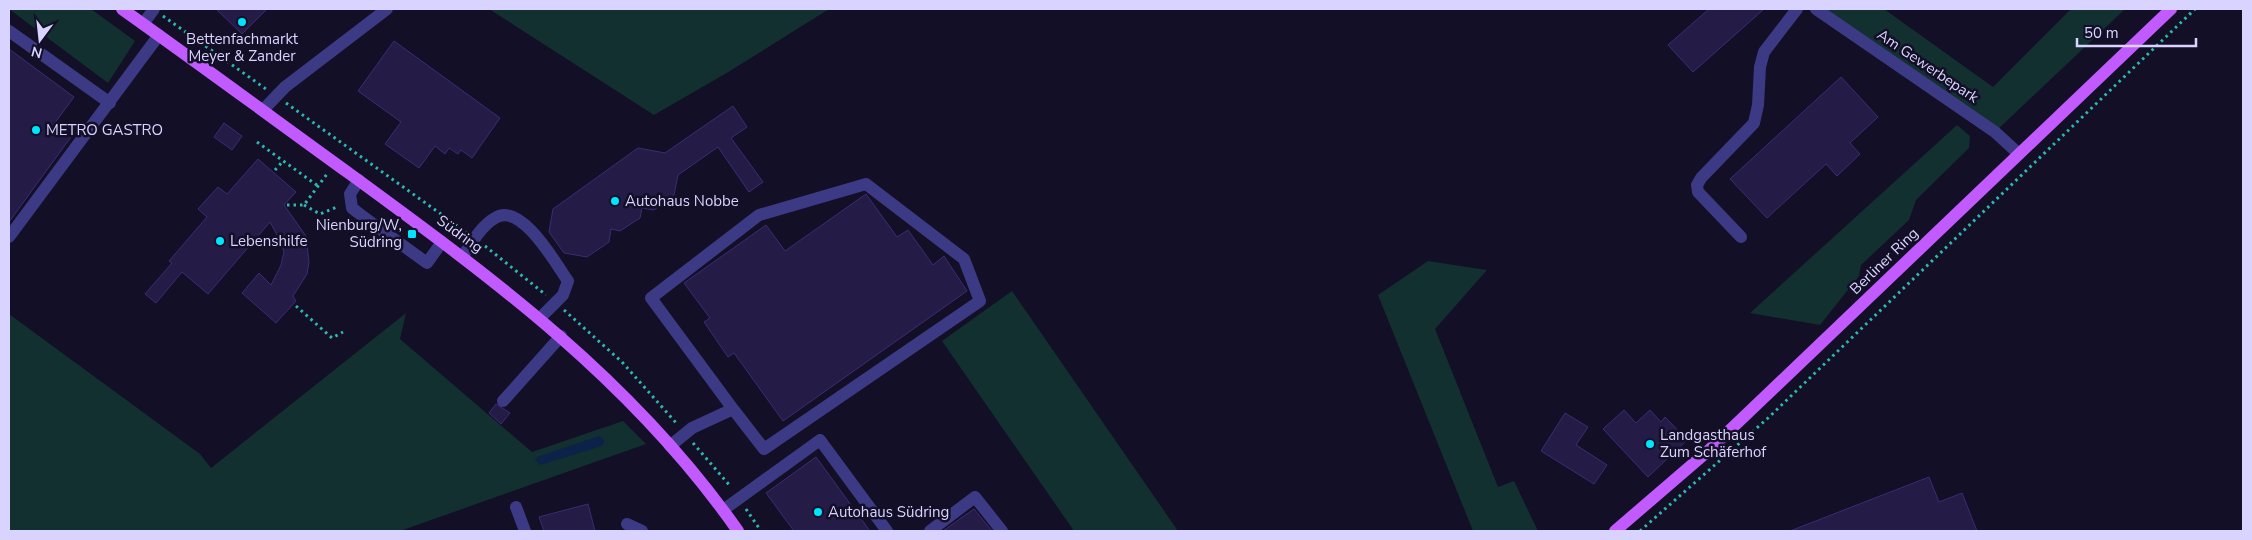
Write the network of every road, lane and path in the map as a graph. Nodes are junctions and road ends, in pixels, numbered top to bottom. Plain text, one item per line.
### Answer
1 (122, 9) edge
2 (154, 9) edge
3 (388, 9) edge
4 (1797, 9) edge
5 (1816, 9) edge
6 (2171, 9) edge
7 (2195, 9) edge
8 (143, 24) junction
9 (9, 31) edge
10 (159, 35) junction
11 (110, 103) junction
12 (263, 110) junction
13 (257, 142) dead end
14 (2019, 154) junction
15 (283, 161) junction
16 (335, 163) junction
17 (276, 170) dead end
18 (359, 180) junction
19 (318, 186) junction
20 (287, 205) dead end
21 (304, 205) junction
22 (352, 208) junction
23 (9, 237) edge
24 (1741, 237) dead end
25 (442, 242) junction
26 (463, 256) junction
27 (296, 306) dead end
28 (540, 318) junction
29 (343, 332) dead end
30 (561, 336) junction
31 (503, 401) dead end
32 (733, 409) junction
33 (670, 446) junction
34 (516, 507) dead end
35 (723, 510) junction
36 (627, 524) dead end
37 (525, 531) edge
38 (642, 531) edge
39 (738, 531) edge
40 (888, 531) edge
41 (930, 531) edge
42 (1002, 531) edge
43 (1615, 531) edge
44 (1640, 531) edge

1 - 8 main road, Südring
2 - 8 street
3 - 12 street
4 - 24 street
5 - 14 street, Am Gewerbepark
6 - 14 main road, Berliner Ring
7 - 44 path
8 - 10 main road, Südring
9 - 11 street
10 - 11 street
10 - 12 main road, Südring
11 - 23 street
12 - 16 main road, Südring
13 - 15 path
14 - 43 main road, Berliner Ring
15 - 17 path
15 - 19 path
16 - 18 main road, Südring
16 - 19 path
18 - 22 street
18 - 25 main road, Südring
19 - 21 path
20 - 21 path
21 - 22 path
22 - 25 street
25 - 26 main road, Südring
26 - 28 main road, Südring
26 - 28 street
27 - 29 path
28 - 30 main road, Südring
30 - 31 street
30 - 33 main road, Südring
32 - 32 street
32 - 33 street
33 - 35 main road, Südring
34 - 37 street
35 - 39 main road, Südring
35 - 40 street
36 - 38 street
41 - 42 street

